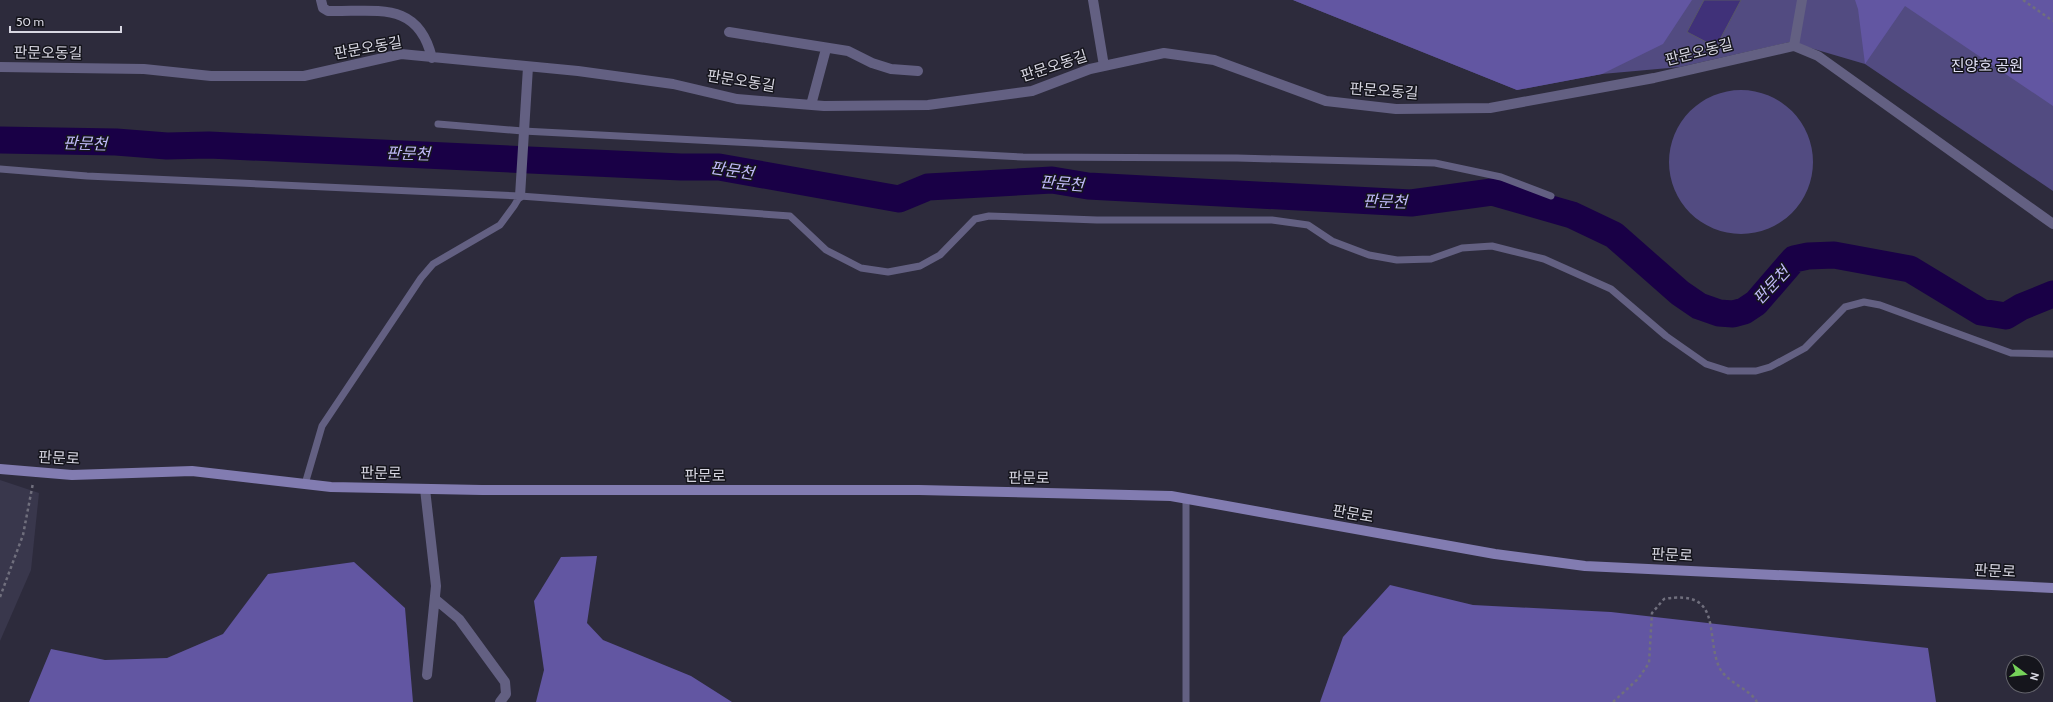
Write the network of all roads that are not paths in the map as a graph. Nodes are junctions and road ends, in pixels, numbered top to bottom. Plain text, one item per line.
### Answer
1 (321, 0) edge
2 (1093, 0) edge
3 (1802, 0) edge
4 (728, 32) dead end
5 (1794, 46) junction
6 (826, 49) junction
7 (432, 58) junction
8 (1104, 66) junction
9 (0, 67) edge
10 (528, 67) junction
11 (918, 71) dead end
12 (811, 105) junction
13 (438, 124) dead end
14 (523, 131) junction
15 (0, 169) edge
16 (520, 196) junction
17 (1551, 196) dead end
18 (2053, 224) edge
19 (2053, 354) edge
20 (0, 469) edge
21 (305, 484) junction
22 (425, 489) junction
23 (1186, 499) junction
24 (2053, 588) edge
25 (435, 599) junction
26 (427, 675) dead end
27 (500, 702) edge
28 (1186, 702) edge

1 - 7 street
2 - 8 street
3 - 5 street
4 - 6 street
5 - 8 street, 판문오동길
5 - 18 street
6 - 11 street
6 - 12 street
7 - 9 street, 판문오동길
7 - 10 street, 판문오동길
8 - 12 street, 판문오동길
10 - 12 street, 판문오동길
10 - 14 street
13 - 14 lane
14 - 16 street
14 - 17 lane
15 - 16 lane
16 - 19 lane
16 - 21 lane
20 - 21 street, 판문로
21 - 22 street, 판문로
22 - 23 street, 판문로
22 - 25 street
23 - 24 street, 판문로
23 - 28 lane
25 - 26 street
25 - 27 street

